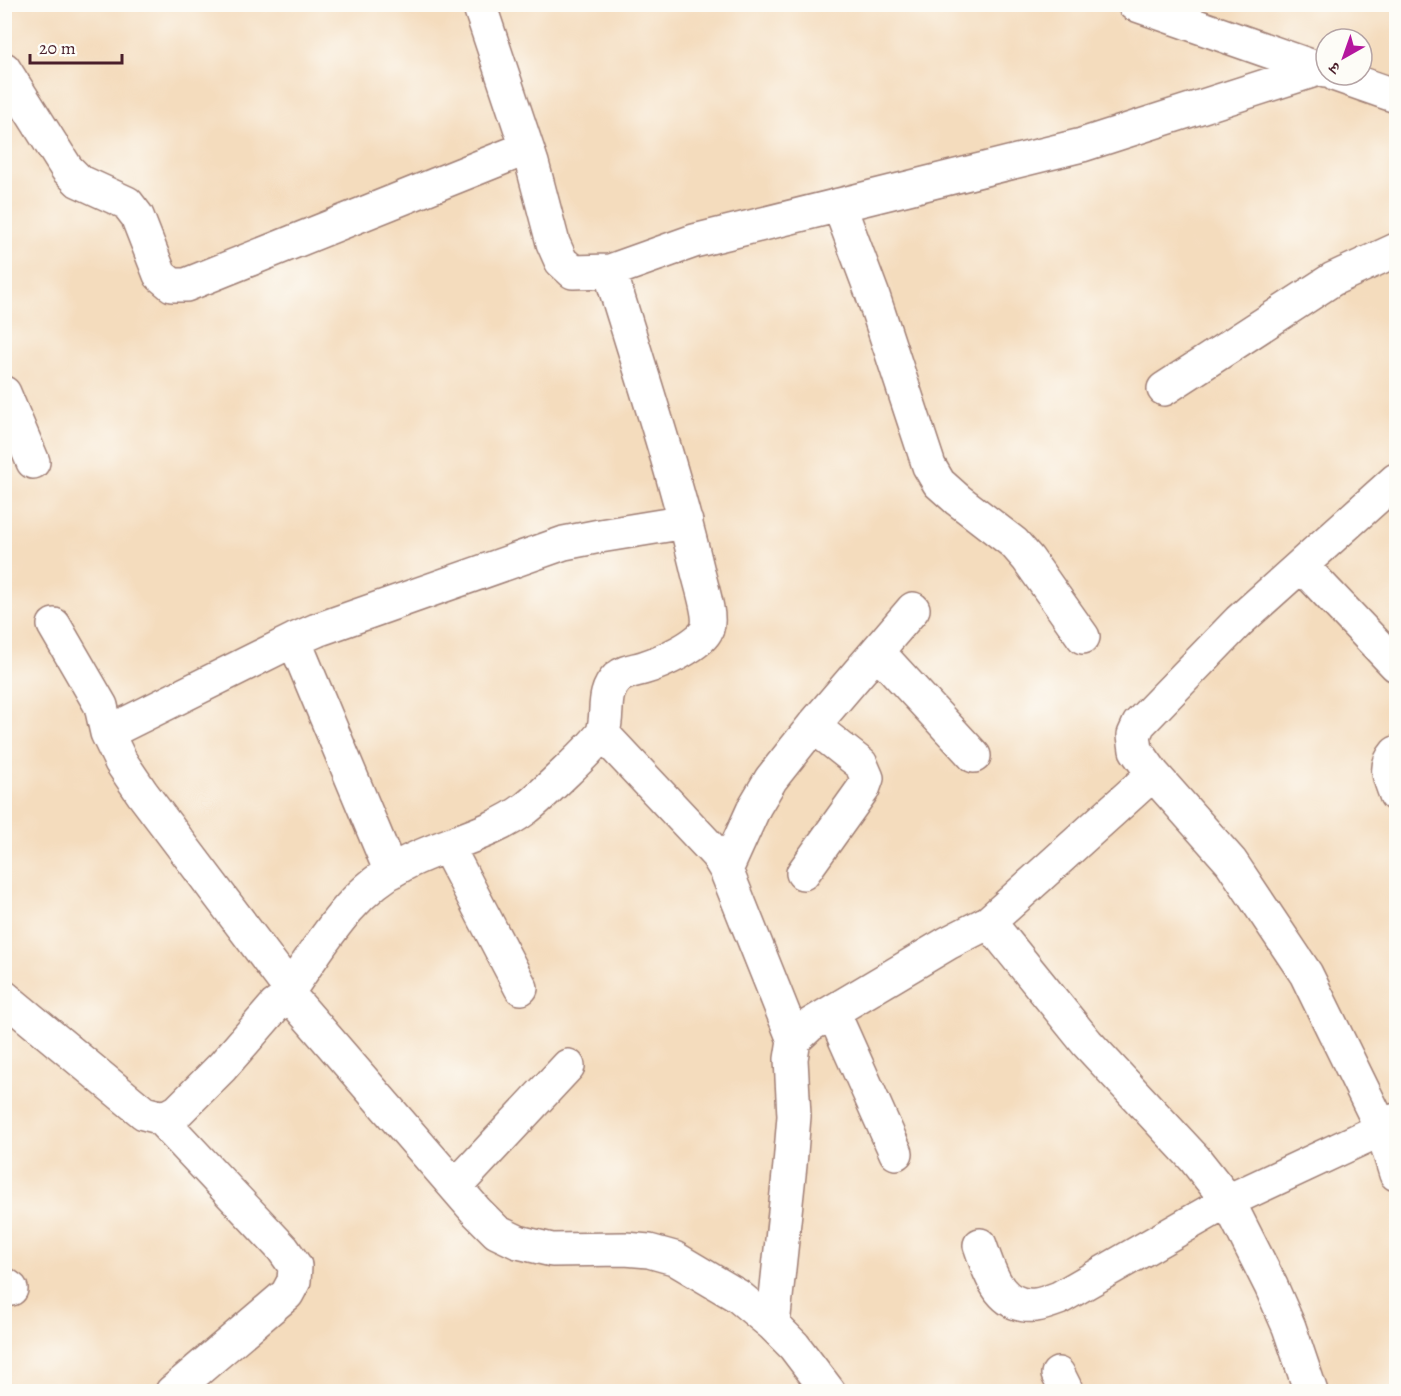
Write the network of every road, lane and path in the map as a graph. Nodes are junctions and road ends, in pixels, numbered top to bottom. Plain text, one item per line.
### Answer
1 (479, 4) edge
2 (1134, 4) edge
3 (1314, 67) edge
4 (4, 69) edge
5 (1314, 76) edge
6 (1370, 87) edge
7 (1396, 96) edge
8 (527, 148) junction
9 (839, 205) junction
10 (1396, 250) edge
11 (610, 271) junction
12 (1164, 389) dead end
13 (4, 393) edge
14 (33, 462) dead end
15 (1396, 480) edge
16 (686, 522) junction
17 (1302, 566) junction
18 (913, 609) dead end
19 (54, 625) dead end
20 (1083, 637) dead end
21 (294, 640) junction
22 (877, 651) junction
23 (1396, 665) edge
24 (813, 726) junction
25 (107, 733) junction
26 (603, 734) junction
27 (1396, 753) edge
28 (974, 756) dead end
29 (1153, 774) junction
30 (1396, 795) edge
31 (447, 846) junction
32 (726, 870) junction
33 (391, 872) junction
34 (803, 873) dead end
35 (989, 922) junction
36 (522, 988) dead end
37 (288, 994) junction
38 (4, 997) edge
39 (832, 1012) junction
40 (794, 1040) junction
41 (568, 1066) dead end
42 (159, 1118) junction
43 (1389, 1125) edge
44 (896, 1153) dead end
45 (1396, 1174) edge
46 (456, 1186) junction
47 (1228, 1201) junction
48 (980, 1245) dead end
49 (773, 1325) junction
50 (172, 1392) edge
51 (829, 1392) edge
52 (1311, 1392) edge

1 - 8 street
2 - 3 street
4 - 8 street
5 - 9 street
6 - 7 street
8 - 11 street
9 - 11 street
9 - 20 street
10 - 12 street
11 - 16 street
13 - 14 street
15 - 17 street
16 - 21 street
16 - 26 street
17 - 23 street
17 - 29 street
18 - 22 street
19 - 25 street
21 - 25 street
21 - 33 street
22 - 24 street
22 - 28 street
24 - 32 street
24 - 34 street
25 - 37 street
26 - 31 street
26 - 32 street
27 - 30 street
29 - 35 street
29 - 43 street
31 - 33 street
31 - 36 street
32 - 40 street
33 - 37 street
35 - 39 street
35 - 47 street
37 - 42 street
37 - 46 street
38 - 42 street
39 - 40 street
39 - 44 street
40 - 49 street
41 - 46 street
42 - 50 street
43 - 45 street
43 - 47 street
46 - 49 street
47 - 48 street
47 - 52 street
49 - 51 street

